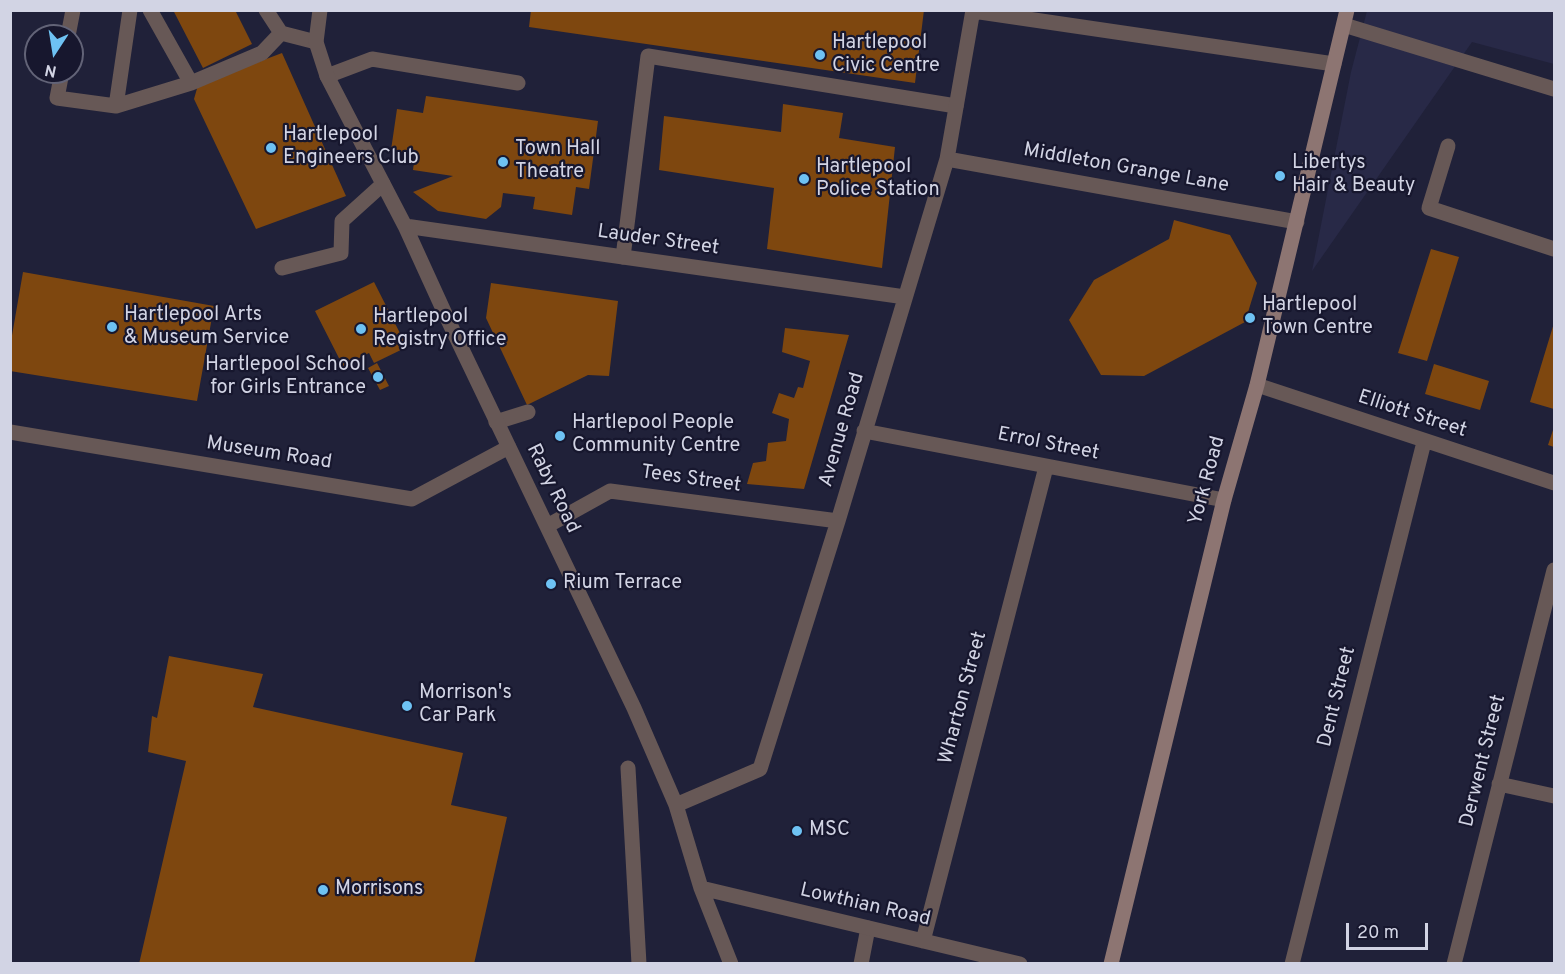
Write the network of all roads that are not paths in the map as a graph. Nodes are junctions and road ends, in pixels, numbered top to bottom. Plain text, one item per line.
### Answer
1 (130, 10) edge
2 (150, 10) edge
3 (266, 10) edge
4 (320, 10) edge
5 (973, 11) edge
6 (1345, 17) edge
7 (281, 33) junction
8 (316, 42) junction
9 (1334, 64) junction
10 (327, 76) junction
11 (518, 82) dead end
12 (191, 83) junction
13 (60, 84) edge
14 (1554, 89) edge
15 (116, 106) junction
16 (956, 106) junction
17 (1448, 146) dead end
18 (947, 159) junction
19 (383, 184) junction
20 (1297, 222) junction
21 (405, 226) junction
22 (1554, 249) edge
23 (623, 257) junction
24 (282, 268) dead end
25 (905, 297) junction
26 (1257, 385) junction
27 (528, 412) dead end
28 (496, 422) junction
29 (864, 431) junction
30 (10, 432) edge
31 (1424, 442) junction
32 (509, 447) junction
33 (1046, 466) junction
34 (1554, 483) edge
35 (1224, 500) junction
36 (838, 522) junction
37 (547, 526) junction
38 (1554, 570) edge
39 (628, 768) dead end
40 (1499, 784) junction
41 (1554, 796) edge
42 (676, 805) junction
43 (700, 888) junction
44 (868, 928) junction
45 (923, 941) junction
46 (639, 963) edge
47 (731, 963) edge
48 (861, 963) edge
49 (1020, 963) edge
50 (1111, 963) edge
51 (1292, 963) edge
52 (1454, 963) edge

1 - 15 street
2 - 12 street
3 - 7 street
4 - 8 street
5 - 9 street
5 - 16 street, Avenue Road
6 - 9 main road, York Road
6 - 14 street
7 - 8 street
7 - 12 street
8 - 10 street, Raby Road
9 - 20 main road, York Road
10 - 11 street
10 - 19 street, Raby Road
12 - 15 street
13 - 15 street
16 - 18 street, Avenue Road
16 - 23 street
17 - 22 street
18 - 20 street, Middleton Grange Lane
18 - 25 street, Avenue Road
19 - 21 street, Raby Road
19 - 24 street
20 - 26 main road, York Road
21 - 23 street, Lauder Street
21 - 28 street, Raby Road
23 - 25 street, Lauder Street
25 - 29 street, Avenue Road
26 - 31 street, Elliott Street
26 - 35 main road, York Road
27 - 28 street
28 - 32 street, Raby Road
29 - 33 street, Errol Street
29 - 36 street, Avenue Road
30 - 32 street, Museum Road
31 - 34 street, Elliott Street
31 - 51 street, Dent Street
32 - 37 street, Raby Road
33 - 35 street, Errol Street
33 - 45 street, Wharton Street
35 - 50 main road, York Road
36 - 37 street, Tees Street
36 - 42 street, Avenue Road
37 - 42 street, Raby Road
38 - 40 street, Derwent Street
39 - 46 street
40 - 41 street
40 - 52 street, Derwent Street
42 - 43 street, Raby Road
43 - 44 street, Lowthian Road
43 - 47 street, Raby Road
44 - 45 street, Lowthian Road
44 - 48 street
45 - 49 street, Lowthian Road

